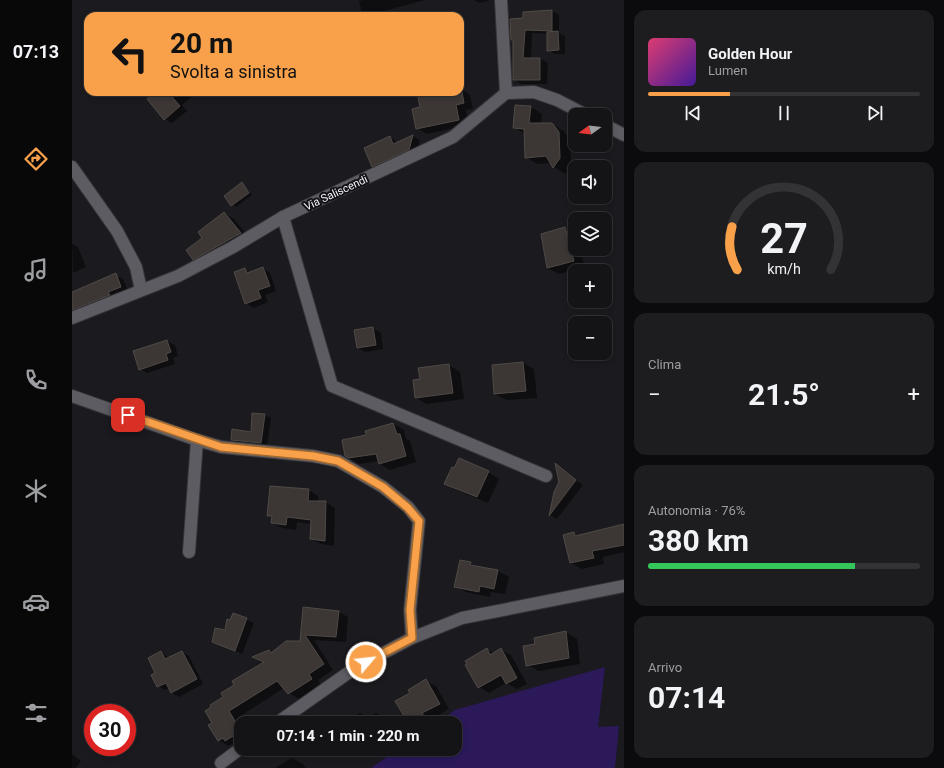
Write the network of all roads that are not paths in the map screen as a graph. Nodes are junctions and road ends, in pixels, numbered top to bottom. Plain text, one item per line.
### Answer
1 (502, 0) edge
2 (506, 93) junction
3 (573, 108) edge
4 (612, 129) edge
5 (624, 135) edge
6 (72, 167) edge
7 (283, 217) junction
8 (141, 290) junction
9 (72, 318) edge
10 (72, 396) edge
11 (197, 440) junction
12 (546, 476) dead end
13 (189, 552) dead end
14 (624, 586) edge
15 (412, 638) junction
16 (287, 716) edge
17 (234, 753) edge
18 (221, 762) dead end

1 - 2 street
2 - 3 street
2 - 7 street, Via Saliscendi
4 - 5 street
6 - 8 street
7 - 8 street, Via Saliscendi
7 - 12 street
8 - 9 street, Via Saliscendi
10 - 11 street
11 - 13 street
11 - 15 street
14 - 15 street
15 - 16 street
17 - 18 street

